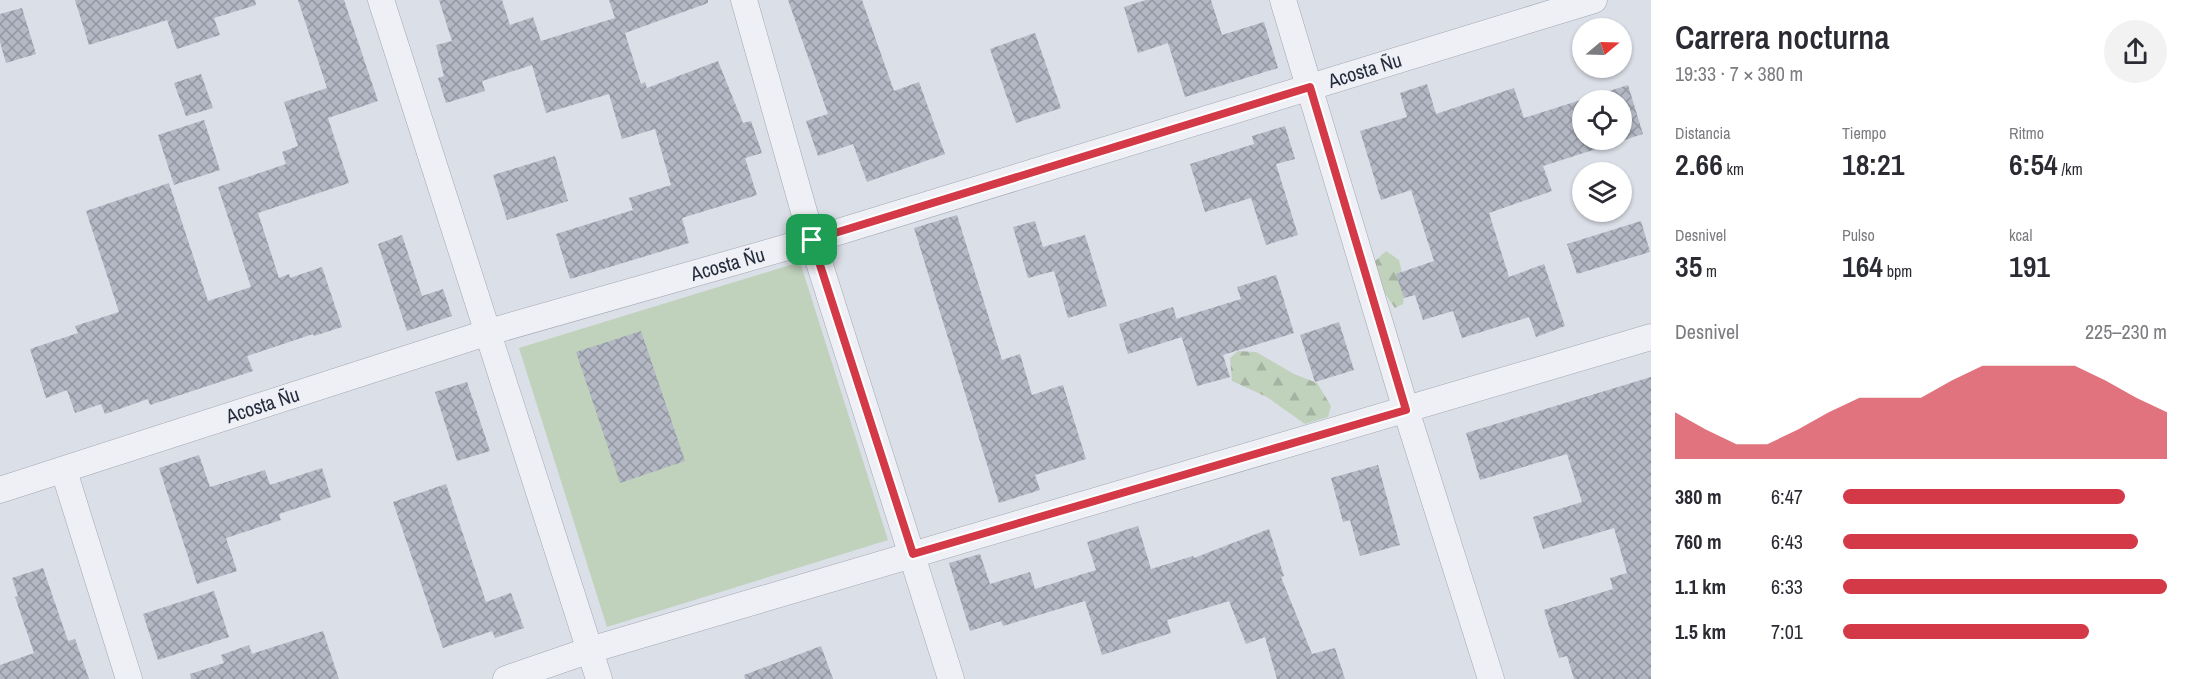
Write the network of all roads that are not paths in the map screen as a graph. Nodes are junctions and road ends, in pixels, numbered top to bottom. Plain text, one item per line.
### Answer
1 (381, 0) edge
2 (744, 0) edge
3 (1283, 0) edge
4 (1594, 0) edge
5 (1310, 87) junction
6 (812, 240) junction
7 (489, 332) junction
8 (1651, 338) edge
9 (1406, 410) junction
10 (64, 471) junction
11 (0, 490) edge
12 (913, 554) junction
13 (590, 650) junction
14 (129, 679) edge
15 (506, 679) edge
16 (599, 679) edge
17 (951, 679) edge
18 (1491, 679) edge

1 - 7 street
2 - 6 street
3 - 5 street
4 - 5 street, Acosta Ñu
5 - 6 street, Acosta Ñu
5 - 9 street
6 - 7 street, Acosta Ñu
6 - 12 street
7 - 10 street, Acosta Ñu
7 - 13 street
8 - 9 street
9 - 12 street
9 - 18 street
10 - 11 street, Acosta Ñu
10 - 14 street
12 - 13 street
12 - 17 street
13 - 15 street
13 - 16 street

